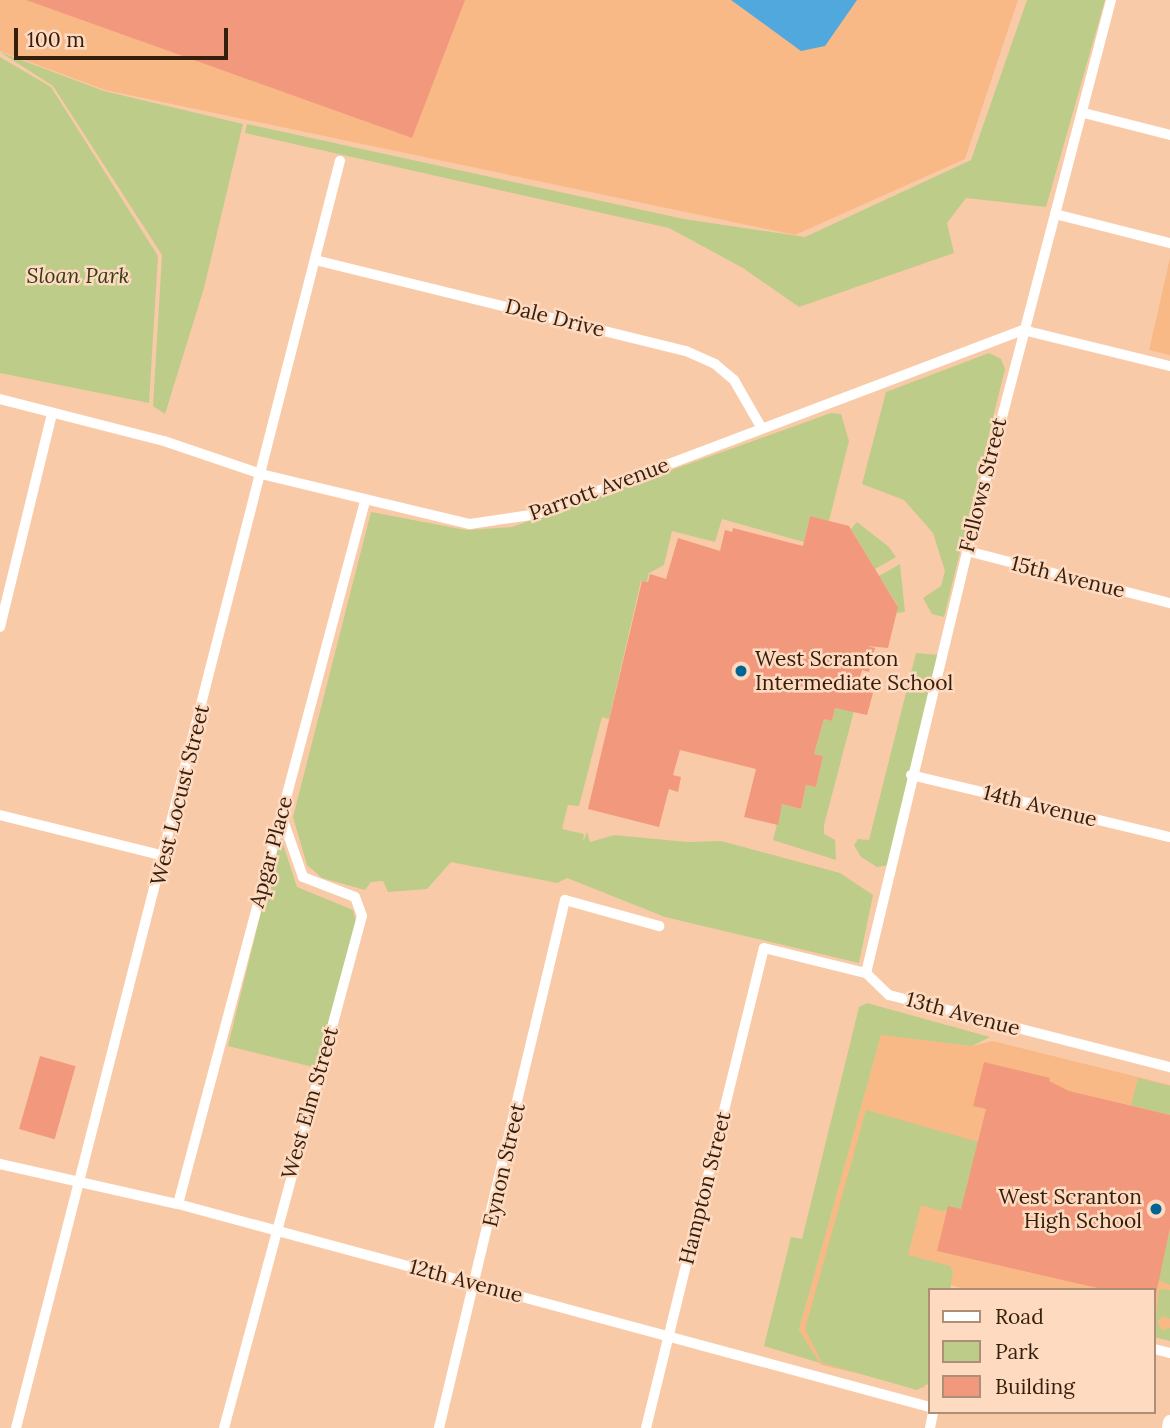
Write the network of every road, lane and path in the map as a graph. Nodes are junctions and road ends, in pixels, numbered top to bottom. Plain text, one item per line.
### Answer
1 (1111, 0) edge
2 (1084, 113) junction
3 (1170, 135) edge
4 (340, 161) dead end
5 (1055, 214) junction
6 (1170, 243) edge
7 (315, 260) junction
8 (1023, 330) junction
9 (1170, 366) edge
10 (0, 399) edge
11 (52, 413) junction
12 (761, 427) junction
13 (261, 474) junction
14 (365, 501) junction
15 (967, 551) junction
16 (1170, 603) edge
17 (0, 627) edge
18 (911, 775) junction
19 (0, 815) edge
20 (281, 815) junction
21 (1170, 837) edge
22 (164, 856) junction
23 (659, 926) dead end
24 (764, 948) joint
25 (866, 973) junction
26 (1170, 1067) edge
27 (0, 1164) edge
28 (79, 1182) junction
29 (178, 1204) junction
30 (274, 1232) junction
31 (476, 1284) junction
32 (669, 1336) junction
33 (928, 1406) edge
34 (1170, 1422) edge
35 (16, 1428) edge
36 (224, 1428) edge
37 (439, 1428) edge
38 (646, 1428) edge
39 (1169, 1428) edge

1 - 2 street, Fellows Street
2 - 3 street
2 - 5 street, Fellows Street
4 - 7 street, West Locust Street
5 - 6 street
5 - 8 street, Fellows Street
7 - 12 street, Dale Drive
7 - 13 street, West Locust Street
8 - 9 street
8 - 12 street, Parrott Avenue
8 - 15 street, Fellows Street
10 - 11 street, Parrott Avenue
11 - 13 street, Parrott Avenue
11 - 17 street
12 - 14 street, Parrott Avenue
13 - 14 street, Parrott Avenue
13 - 22 street, West Locust Street
14 - 20 street, Apgar Place
15 - 16 street, 15th Avenue
15 - 18 street, Fellows Street
18 - 21 street, 14th Avenue
18 - 25 street, Fellows Street
19 - 22 street
20 - 29 street, Apgar Place
20 - 30 street, West Elm Street
22 - 28 street, West Locust Street
23 - 31 street, Eynon Street
24 - 25 street, 13th Avenue
24 - 32 street, Hampton Street
25 - 26 street, 13th Avenue
27 - 28 street, 12th Avenue
28 - 29 street, 12th Avenue
28 - 35 street, West Locust Street
29 - 30 street, 12th Avenue
30 - 31 street, 12th Avenue
30 - 36 street, West Elm Street
31 - 32 street, 12th Avenue
31 - 37 street, Eynon Street
32 - 33 street, 12th Avenue
32 - 38 street, Hampton Street
34 - 39 street

